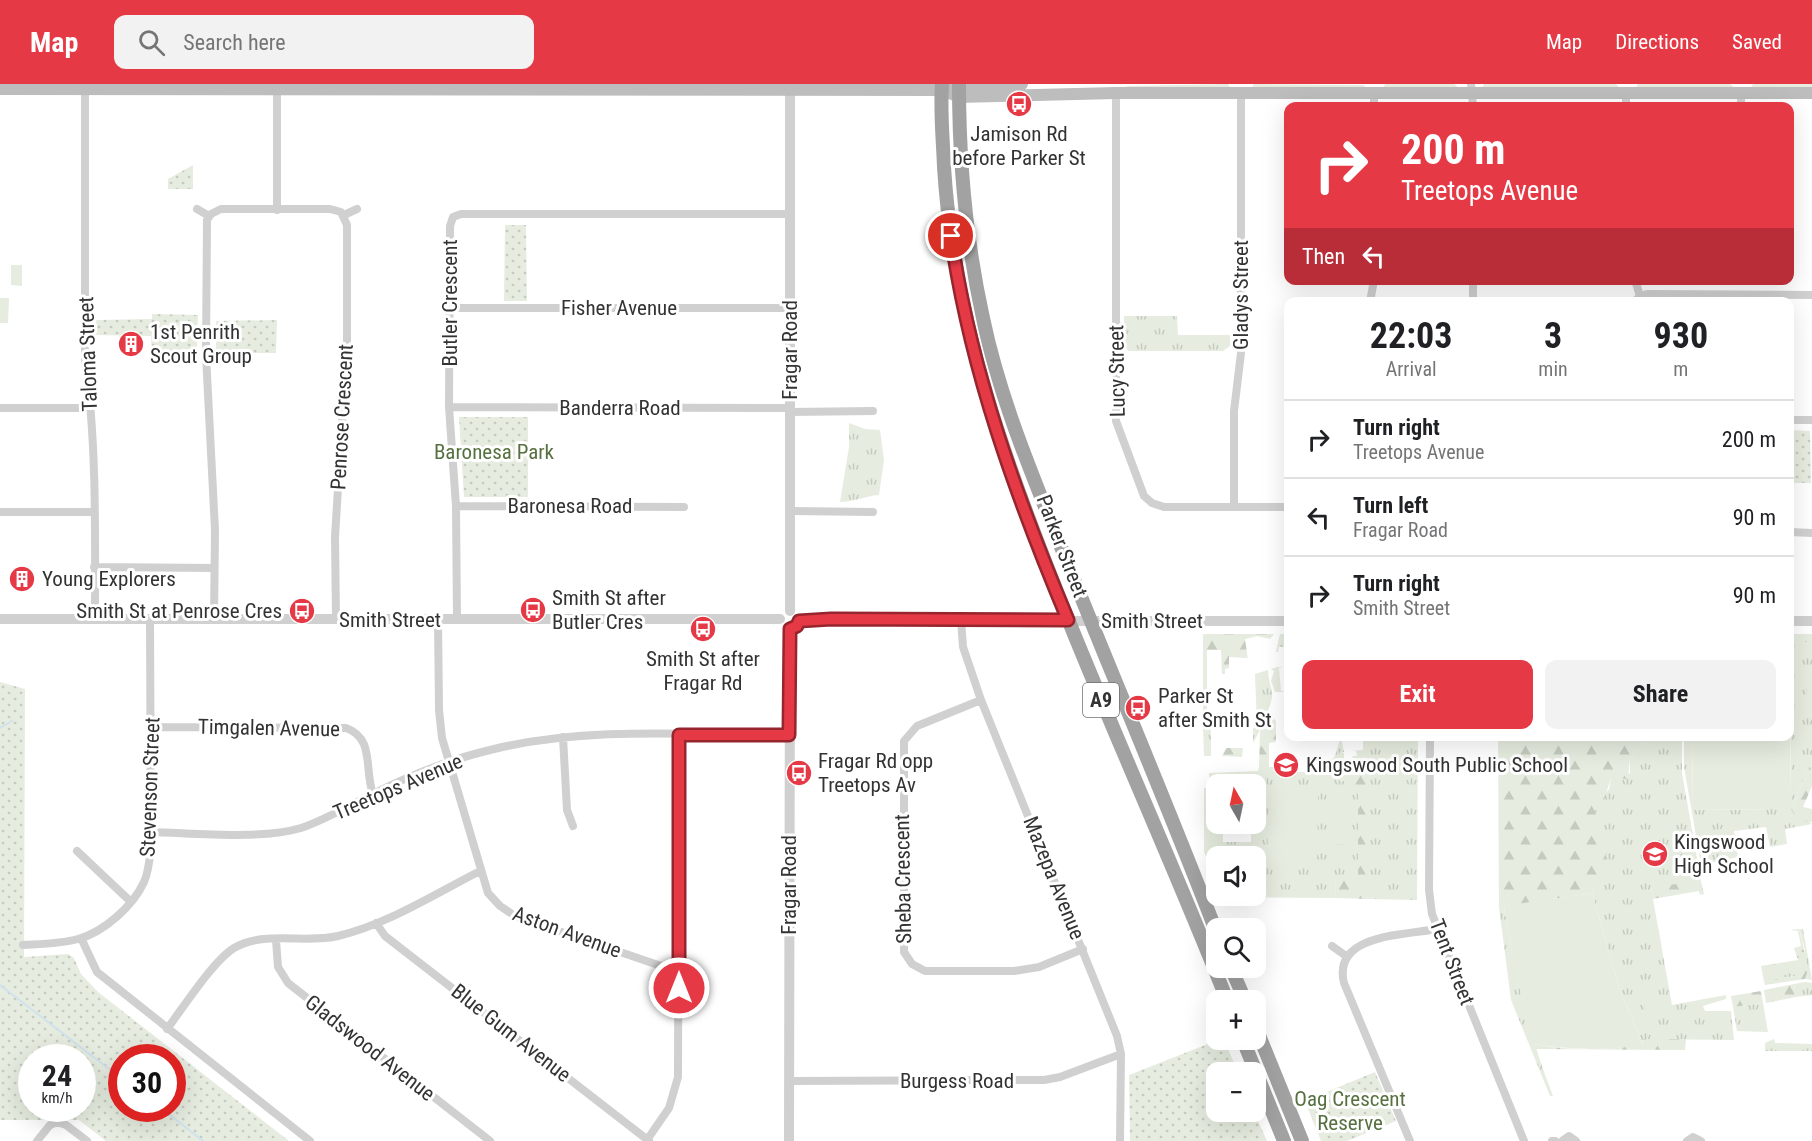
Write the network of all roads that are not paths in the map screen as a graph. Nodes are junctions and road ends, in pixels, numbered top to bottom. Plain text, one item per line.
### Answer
1 (1022, 84) edge
2 (516, 86) edge
3 (109, 87) edge
4 (942, 87) edge
5 (1115, 88) edge
6 (0, 89) edge
7 (86, 89) junction
8 (277, 89) junction
9 (790, 89) junction
10 (959, 89) edge
11 (1241, 89) edge
12 (1374, 89) edge
13 (1472, 89) edge
14 (1626, 89) edge
15 (1741, 89) edge
16 (1812, 93) edge
17 (197, 209) dead end
18 (357, 209) dead end
19 (277, 210) junction
20 (789, 213) junction
21 (344, 215) junction
22 (209, 216) junction
23 (1812, 295) edge
24 (1793, 297) edge
25 (450, 308) junction
26 (789, 308) junction
27 (449, 406) junction
28 (0, 408) edge
29 (90, 408) junction
30 (790, 410) junction
31 (873, 411) dead end
32 (1794, 420) edge
33 (1812, 420) edge
34 (456, 506) junction
35 (684, 507) dead end
36 (1234, 507) junction
37 (1284, 507) edge
38 (790, 511) junction
39 (0, 512) edge
40 (94, 512) junction
41 (873, 512) dead end
42 (1794, 532) edge
43 (1812, 533) edge
44 (94, 567) junction
45 (214, 568) junction
46 (790, 611) junction
47 (0, 619) edge
48 (95, 619) junction
49 (150, 619) junction
50 (780, 619) junction
51 (214, 620) junction
52 (336, 620) junction
53 (438, 620) junction
54 (457, 620) junction
55 (961, 620) junction
56 (1068, 620) junction
57 (799, 621) junction
58 (1284, 621) edge
59 (1794, 621) edge
60 (1812, 621) edge
61 (1090, 622) junction
62 (790, 629) junction
63 (981, 699) junction
64 (152, 727) junction
65 (679, 735) junction
66 (789, 735) junction
67 (563, 737) junction
68 (1430, 741) edge
69 (449, 762) junction
70 (373, 794) junction
71 (573, 826) dead end
72 (151, 832) junction
73 (77, 851) dead end
74 (480, 871) junction
75 (130, 901) junction
76 (1211, 918) edge
77 (376, 923) junction
78 (1437, 929) junction
79 (81, 938) junction
80 (276, 940) junction
81 (22, 945) dead end
82 (1332, 946) dead end
83 (1083, 949) junction
84 (1346, 956) junction
85 (679, 967) junction
86 (1223, 990) edge
87 (166, 1029) junction
88 (1247, 1050) edge
89 (1265, 1050) edge
90 (1121, 1054) junction
91 (789, 1081) junction
92 (648, 1140) edge
93 (38, 1141) edge
94 (87, 1141) edge
95 (310, 1141) edge
96 (490, 1141) edge
97 (789, 1141) edge
98 (1120, 1141) edge
99 (1284, 1141) edge
100 (1302, 1141) edge
101 (1410, 1141) edge
102 (1524, 1141) edge
103 (1562, 1141) edge
104 (1576, 1141) edge
105 (1688, 1141) edge
106 (1701, 1141) edge

1 - 10 main road
2 - 8 main road
2 - 9 main road
3 - 7 main road
3 - 8 main road
4 - 9 main road
4 - 10 main road
4 - 56 highway, Parker Street / A9
5 - 10 main road
5 - 11 main road
5 - 36 street, Lucy Street
6 - 7 main road
7 - 29 street, Taloma Street
8 - 19 street
9 - 20 street, Fragar Road
10 - 61 highway, Parker Street / A9
11 - 12 main road
11 - 36 street, Gladys Street
12 - 13 main road
13 - 14 main road
14 - 15 main road
15 - 16 main road
17 - 22 street
18 - 21 street
19 - 21 street
19 - 22 street
20 - 25 street, Butler Crescent
20 - 26 street, Fragar Road
21 - 52 street, Penrose Crescent
22 - 45 street
23 - 24 street
25 - 26 street, Fisher Avenue
25 - 27 street, Butler Crescent
26 - 30 street, Fragar Road
27 - 30 street, Banderra Road
27 - 34 street, Butler Crescent
28 - 29 street
29 - 40 street, Taloma Street
30 - 31 street, Banderra Road
30 - 38 street, Fragar Road
32 - 33 street
34 - 35 street, Baronesa Road
34 - 54 street, Butler Crescent
36 - 37 street, Lucy Street
38 - 41 street
38 - 46 street, Fragar Road
39 - 40 street
40 - 44 street, Taloma Street
42 - 43 street
44 - 45 street
44 - 48 street, Taloma Street
45 - 51 street
46 - 50 street
46 - 57 street
47 - 48 street, Smith Street
48 - 49 street, Smith Street
49 - 51 street, Smith Street
49 - 64 street, Stevenson Street
50 - 54 street, Smith Street
50 - 62 street
51 - 52 street, Smith Street
52 - 53 street, Smith Street
53 - 54 street, Smith Street
53 - 69 street, Aston Avenue
55 - 56 street, Smith Street
55 - 57 street, Smith Street
55 - 63 street, Mazepa Avenue
56 - 61 street, Smith Street
56 - 86 highway, Parker Street / A9
57 - 62 street
58 - 61 street, Smith Street
59 - 60 street
61 - 76 highway, Parker Street / A9
62 - 66 street, Fragar Road
63 - 83 street, Mazepa Avenue
63 - 83 street, Sheba Crescent
64 - 70 street, Timgalen Avenue
64 - 72 street, Stevenson Street
65 - 66 street, Treetops Avenue
65 - 67 street, Treetops Avenue
65 - 85 street
66 - 91 street, Fragar Road
67 - 69 street, Treetops Avenue
67 - 71 street
68 - 78 street, Tent Street
69 - 70 street, Treetops Avenue
69 - 74 street, Aston Avenue
70 - 72 street, Treetops Avenue
72 - 75 street, Stevenson Street
73 - 75 street
74 - 77 street
74 - 85 street, Aston Avenue
75 - 79 street, Stevenson Street
77 - 80 street
77 - 92 street, Blue Gum Avenue
78 - 84 street
78 - 102 street, Tent Street
79 - 81 street, Stevenson Street
79 - 87 street
80 - 87 street
80 - 96 street, Gladswood Avenue
82 - 84 street
83 - 90 street, Mazepa Avenue
84 - 101 street
85 - 92 street
87 - 95 street
88 - 99 highway
89 - 100 highway
90 - 91 street, Burgess Road
90 - 98 street, Mazepa Avenue
91 - 97 street, Fragar Road
93 - 94 street
103 - 104 street
105 - 106 street

